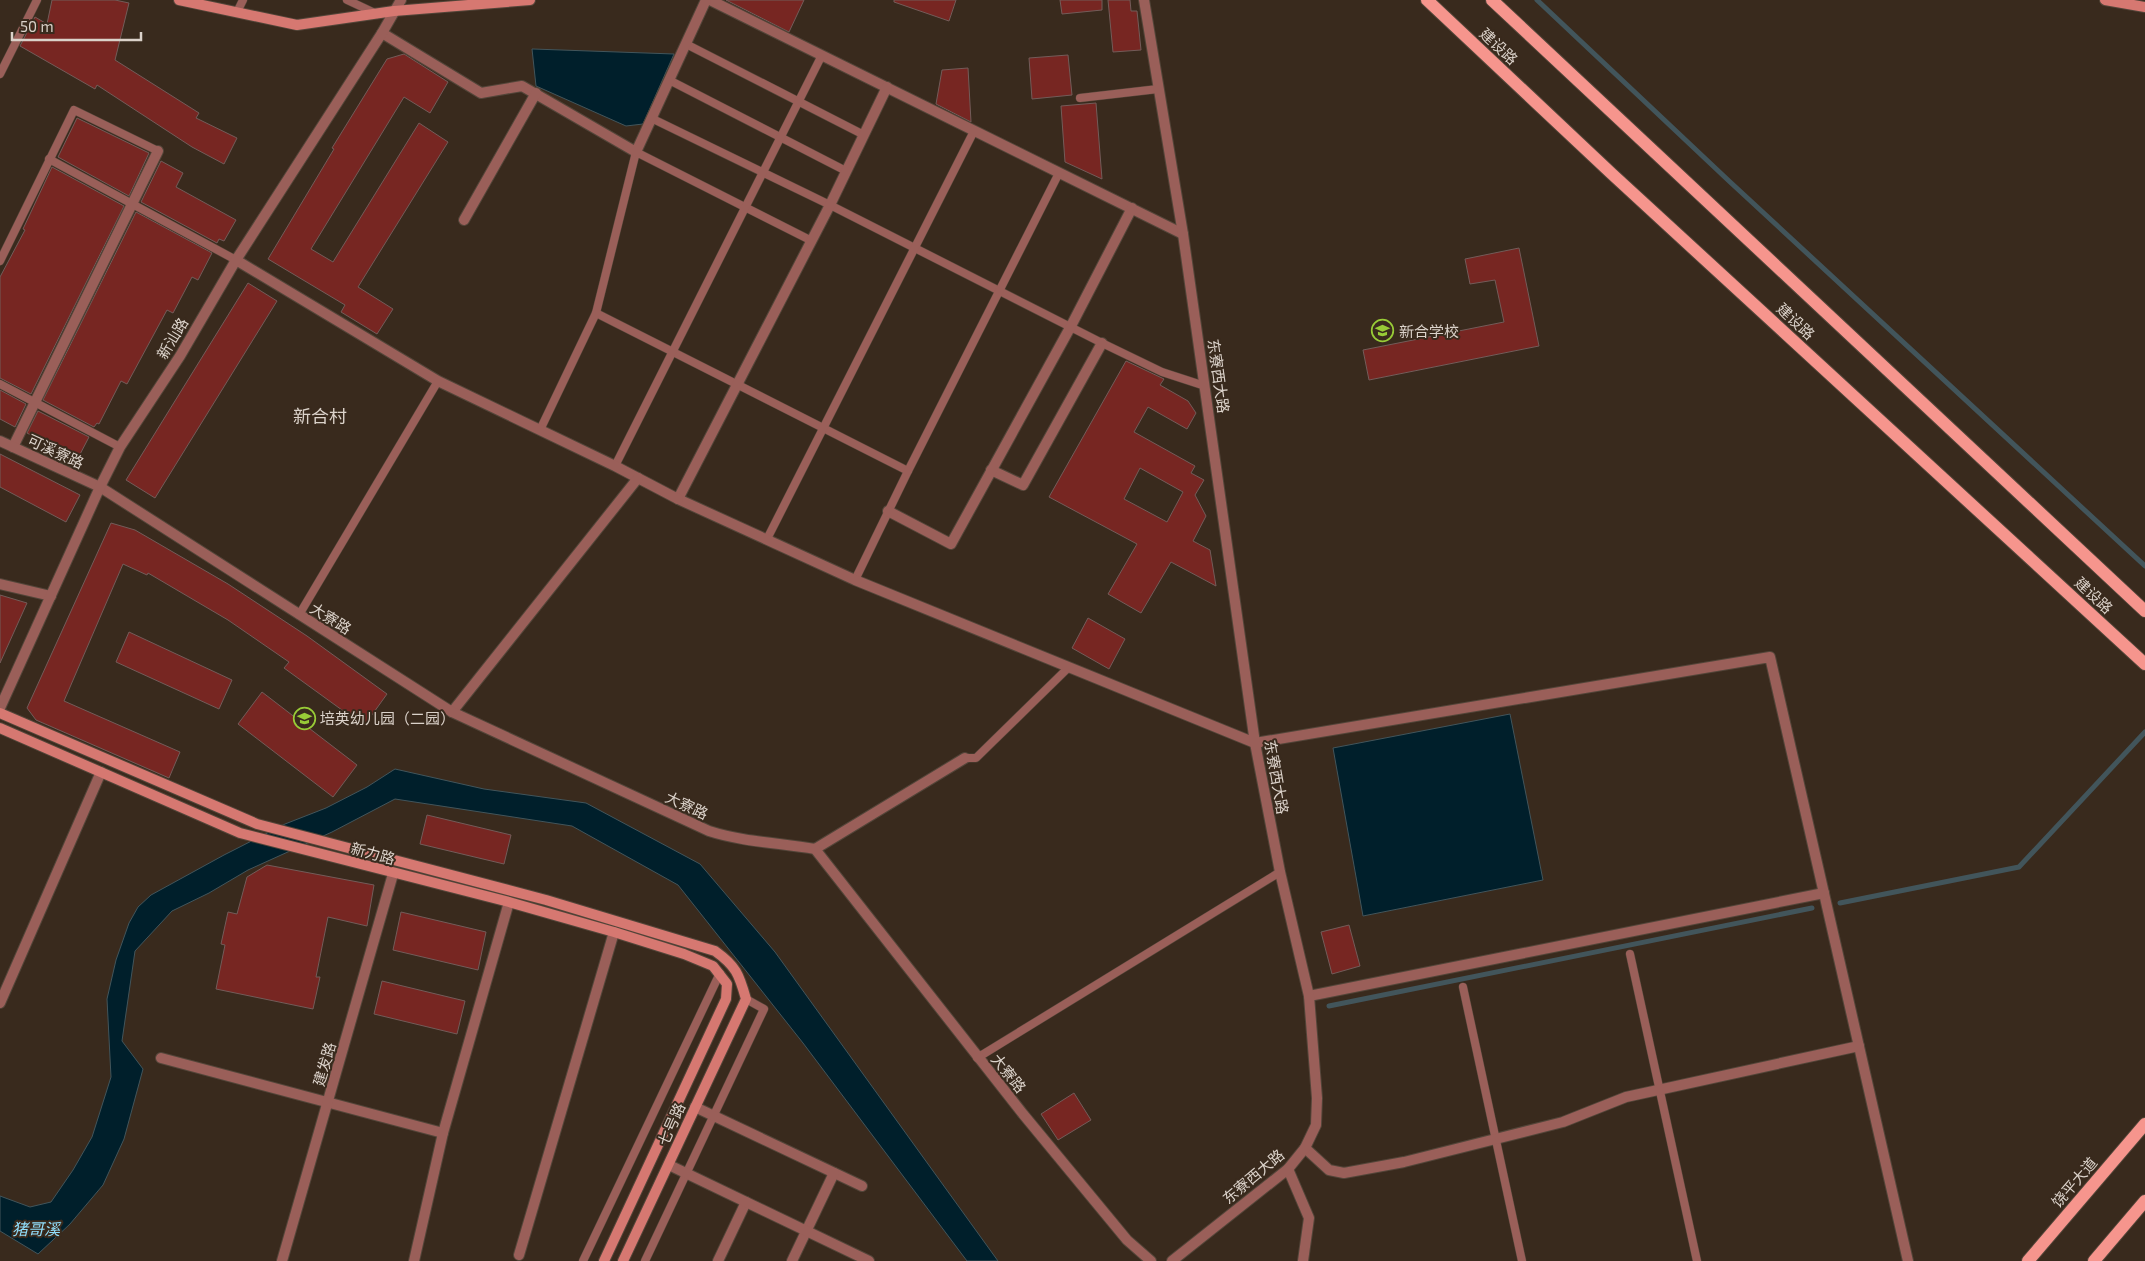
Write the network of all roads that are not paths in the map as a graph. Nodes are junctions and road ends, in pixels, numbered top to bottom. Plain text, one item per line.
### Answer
1 (37, 0) edge
2 (179, 0) edge
3 (242, 0) edge
4 (346, 0) edge
5 (401, 0) edge
6 (530, 0) edge
7 (706, 0) edge
8 (710, 0) edge
9 (1144, 0) edge
10 (1427, 0) edge
11 (1492, 0) edge
12 (2105, 0) edge
13 (2145, 7) edge
14 (394, 11) junction
15 (237, 12) junction
16 (377, 14) junction
17 (382, 32) junction
18 (686, 44) junction
19 (822, 55) junction
20 (0, 74) edge
21 (669, 80) junction
22 (887, 87) junction
23 (1158, 89) junction
24 (536, 93) junction
25 (1080, 98) dead end
26 (798, 101) junction
27 (652, 118) junction
28 (974, 131) junction
29 (864, 135) junction
30 (780, 137) junction
31 (158, 152) joint
32 (636, 152) junction
33 (49, 159) junction
34 (846, 171) junction
35 (763, 173) junction
36 (1060, 173) junction
37 (132, 203) junction
38 (830, 205) junction
39 (745, 207) junction
40 (1132, 208) junction
41 (464, 220) dead end
42 (1183, 234) junction
43 (812, 240) junction
44 (914, 248) junction
45 (236, 260) junction
46 (0, 261) edge
47 (1001, 291) junction
48 (596, 313) junction
49 (1071, 326) junction
50 (1102, 343) junction
51 (672, 351) junction
52 (438, 381) junction
53 (0, 384) edge
54 (738, 384) junction
55 (1205, 386) junction
56 (34, 401) junction
57 (823, 429) junction
58 (540, 430) junction
59 (0, 441) edge
60 (13, 447) junction
61 (120, 447) junction
62 (615, 466) junction
63 (991, 470) junction
64 (908, 471) junction
65 (638, 478) junction
66 (100, 487) junction
67 (678, 499) junction
68 (888, 511) junction
69 (767, 540) junction
70 (855, 580) junction
71 (0, 584) edge
72 (51, 596) junction
73 (2145, 611) edge
74 (299, 614) junction
75 (2145, 664) edge
76 (1069, 667) junction
77 (0, 708) edge
78 (452, 712) junction
79 (0, 713) edge
80 (0, 728) edge
81 (1255, 743) junction
82 (965, 758) joint
83 (101, 772) junction
84 (815, 849) junction
85 (1280, 872) junction
86 (393, 874) junction
87 (1824, 892) junction
88 (509, 902) junction
89 (614, 932) junction
90 (688, 943) junction
91 (684, 954) junction
92 (1630, 954) dead end
93 (720, 973) junction
94 (1463, 987) dead end
95 (1309, 996) junction
96 (746, 999) junction
97 (0, 1003) edge
98 (1859, 1046) junction
99 (162, 1058) dead end
100 (977, 1058) junction
101 (1660, 1090) junction
102 (329, 1102) junction
103 (695, 1108) junction
104 (713, 1116) junction
105 (2145, 1124) edge
106 (443, 1133) junction
107 (1495, 1139) junction
108 (1305, 1148) junction
109 (669, 1165) junction
110 (1288, 1169) junction
111 (686, 1173) junction
112 (834, 1173) junction
113 (862, 1186) dead end
114 (746, 1202) junction
115 (2145, 1202) edge
116 (806, 1231) junction
117 (519, 1255) dead end
118 (282, 1261) edge
119 (414, 1261) edge
120 (583, 1261) edge
121 (604, 1261) edge
122 (623, 1261) edge
123 (645, 1261) edge
124 (718, 1261) edge
125 (792, 1261) edge
126 (869, 1261) edge
127 (1151, 1261) edge
128 (1172, 1261) edge
129 (1303, 1261) edge
130 (1522, 1261) edge
131 (1697, 1261) edge
132 (1908, 1261) edge
133 (2028, 1261) edge
134 (2094, 1261) edge

1 - 20 lane
2 - 15 main road
3 - 15 lane
4 - 16 lane
5 - 14 street, 新汕路
6 - 14 main road
7 - 18 street
8 - 19 street
9 - 23 street, 东寮西大路
10 - 75 main road, 建设路
11 - 73 main road, 建设路
12 - 13 main road
14 - 16 main road
14 - 17 street, 新汕路
15 - 16 main road
17 - 24 street
17 - 45 street, 新汕路
18 - 21 street
18 - 26 lane
19 - 22 street
19 - 26 lane
21 - 27 street
21 - 30 lane
22 - 28 street
22 - 29 street
23 - 25 lane
23 - 42 street, 东寮西大路
24 - 32 street
24 - 41 street
26 - 29 lane
26 - 30 lane
27 - 32 street
27 - 35 lane
28 - 36 street
28 - 44 lane
29 - 34 street
30 - 34 lane
30 - 35 lane
31 - 33 lane
31 - 37 street
32 - 39 lane
32 - 48 lane
33 - 37 lane
33 - 46 lane
34 - 38 street
35 - 38 lane
35 - 39 lane
36 - 40 street
36 - 47 lane
37 - 45 lane
37 - 56 street
38 - 43 street
38 - 44 lane
39 - 43 lane
39 - 51 lane
40 - 42 street
40 - 49 street
42 - 55 street, 东寮西大路
43 - 54 street
44 - 47 lane
44 - 57 lane
45 - 52 street
45 - 61 street, 新汕路
47 - 49 lane
47 - 64 lane
48 - 51 lane
48 - 58 lane
49 - 50 lane
49 - 63 street
50 - 55 lane
50 - 63 street
51 - 54 lane
51 - 62 lane
52 - 58 street
52 - 74 lane
53 - 56 lane
54 - 57 lane
54 - 67 street
55 - 81 street, 东寮西大路
56 - 60 street
56 - 61 lane
57 - 64 lane
57 - 69 lane
58 - 62 street
59 - 60 street, 可溪寮路
60 - 66 street, 可溪寮路
61 - 66 street, 新汕路
62 - 65 street
63 - 68 street
64 - 68 lane
65 - 67 street
65 - 78 street
66 - 72 street, 新汕路
66 - 74 street, 大寮路
67 - 69 street
68 - 70 lane
69 - 70 street
70 - 76 street
71 - 72 street
72 - 77 street, 新汕路
74 - 78 street, 大寮路
76 - 81 street
76 - 82 lane
78 - 84 street, 大寮路
79 - 90 main road
80 - 83 main road, 新力路
81 - 85 street, 东寮西大路
81 - 87 street
82 - 84 street
83 - 86 main road, 新力路
83 - 97 street
84 - 100 street, 大寮路
85 - 95 street, 东寮西大路
85 - 100 lane
86 - 88 main road, 新力路
86 - 102 street, 建发路
87 - 95 street
87 - 98 street
88 - 89 main road, 新力路
88 - 106 street
89 - 91 main road, 新力路
89 - 117 street
90 - 91 main road
90 - 96 main road
91 - 93 main road, 新力路
92 - 101 lane
93 - 120 lane
93 - 121 main road, 七号路
94 - 107 lane
95 - 108 street, 东寮西大路
96 - 103 main road, 七号路
96 - 104 lane
98 - 101 street
98 - 132 street
99 - 102 street
100 - 127 street, 大寮路
101 - 107 street
101 - 131 lane
102 - 106 street
102 - 118 street, 建发路
103 - 104 street
103 - 109 main road, 七号路
104 - 111 lane
104 - 112 street
105 - 133 main road, 饶平大道
106 - 119 street
107 - 108 street
107 - 130 lane
108 - 110 street, 东寮西大路
109 - 111 street
109 - 122 main road, 七号路
110 - 128 street, 东寮西大路
110 - 129 street
111 - 114 street
111 - 123 lane
112 - 113 street
112 - 116 street
114 - 116 street
114 - 124 street
115 - 134 main road
116 - 125 street
116 - 126 street

